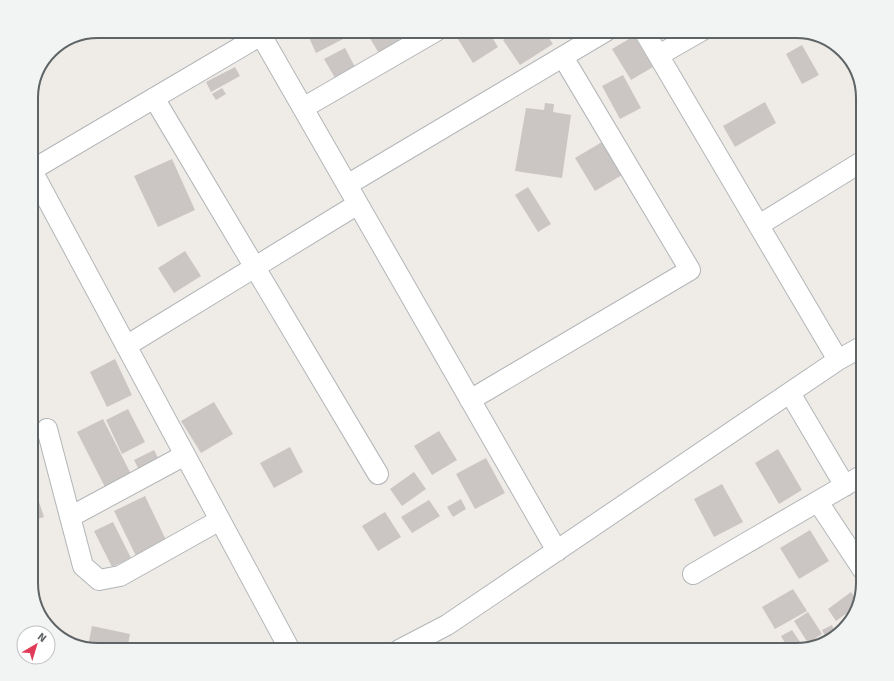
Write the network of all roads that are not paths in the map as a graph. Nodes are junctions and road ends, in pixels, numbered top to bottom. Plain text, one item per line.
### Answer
1 (256, 38) edge
2 (267, 38) edge
3 (424, 38) edge
4 (594, 38) edge
5 (648, 38) edge
6 (689, 38) edge
7 (659, 55) junction
8 (563, 57) junction
9 (154, 98) junction
10 (303, 108) junction
11 (856, 165) edge
12 (38, 166) edge
13 (38, 183) edge
14 (347, 185) junction
15 (358, 204) junction
16 (759, 225) junction
17 (255, 267) junction
18 (126, 346) junction
19 (856, 350) edge
20 (838, 360) junction
21 (790, 393) junction
22 (470, 400) junction
23 (47, 429) dead end
24 (185, 455) junction
25 (378, 474) dead end
26 (856, 480) edge
27 (845, 486) junction
28 (818, 502) junction
29 (70, 517) junction
30 (220, 520) junction
31 (557, 551) junction
32 (856, 559) edge
33 (693, 574) dead end
34 (286, 643) edge
35 (412, 643) edge

1 - 9 street
2 - 10 street
3 - 10 street
4 - 8 street
5 - 7 street
6 - 7 street
7 - 16 street
8 - 14 street
8 - 22 street
9 - 12 street
9 - 17 street
10 - 14 street
11 - 16 street
13 - 18 street
14 - 15 street
15 - 17 street
15 - 22 street
16 - 20 street
17 - 18 street
17 - 25 street
18 - 24 street
19 - 20 street
20 - 21 street
21 - 27 street
21 - 31 street
22 - 31 street
23 - 29 street
24 - 29 street
24 - 30 street
26 - 27 street
27 - 28 street
28 - 32 street
28 - 33 street
29 - 30 street
30 - 34 street
31 - 35 street

